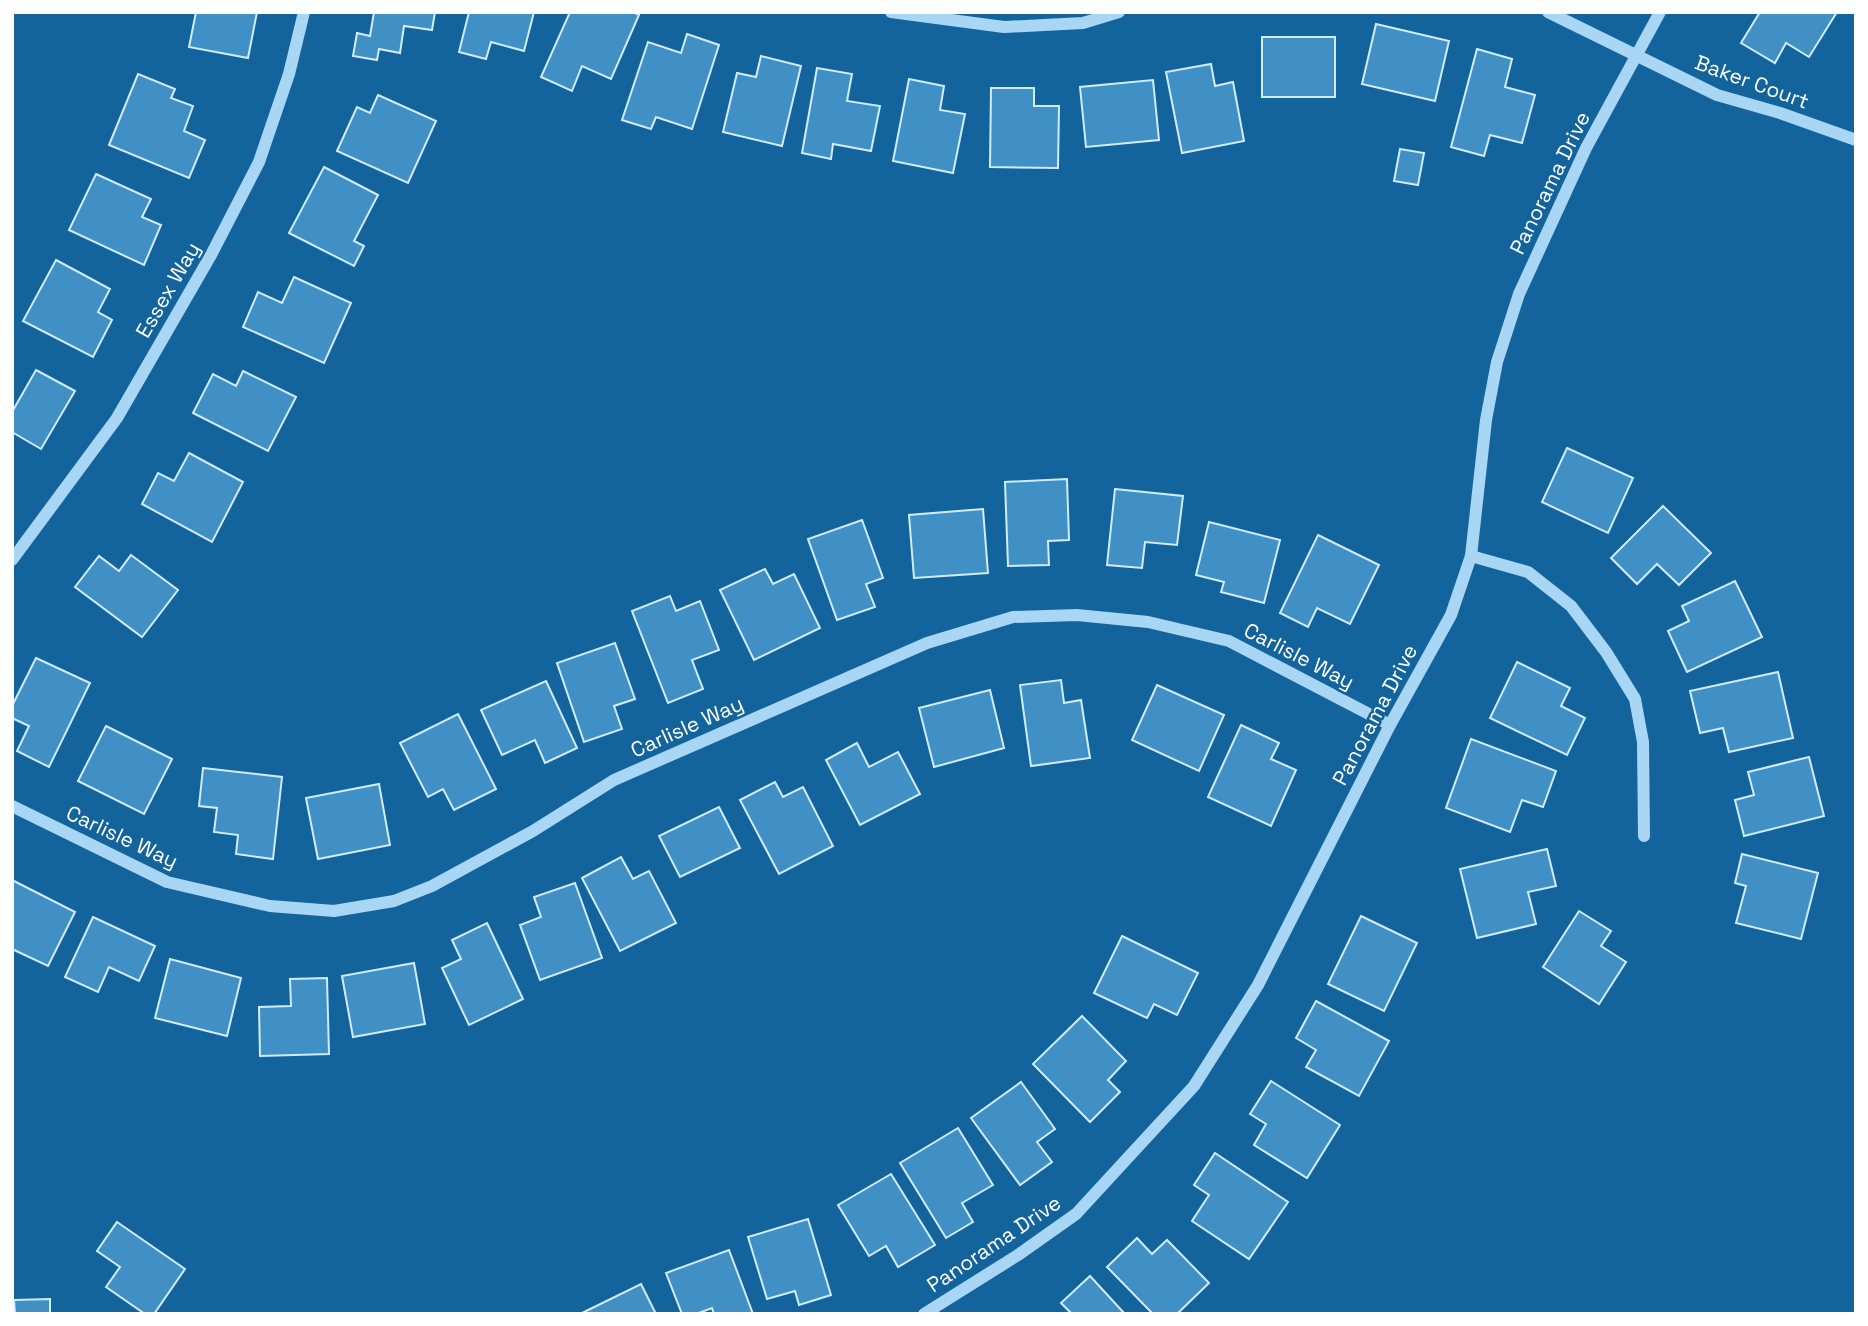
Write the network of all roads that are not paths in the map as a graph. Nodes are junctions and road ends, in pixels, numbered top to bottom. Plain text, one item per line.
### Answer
1 (304, 12) edge
2 (891, 12) edge
3 (1119, 12) edge
4 (1548, 12) edge
5 (1660, 12) edge
6 (1636, 56) junction
7 (1856, 140) edge
8 (1471, 556) junction
9 (12, 561) edge
10 (1390, 725) junction
11 (12, 806) edge
12 (1644, 836) dead end
13 (924, 1314) edge

1 - 9 street, Essex Way
2 - 3 street
4 - 6 street, Baker Court
5 - 6 street, Panorama Drive
6 - 7 street, Baker Court
6 - 8 street, Panorama Drive
8 - 10 street, Panorama Drive
8 - 12 street
10 - 11 street, Carlisle Way
10 - 13 street, Panorama Drive

